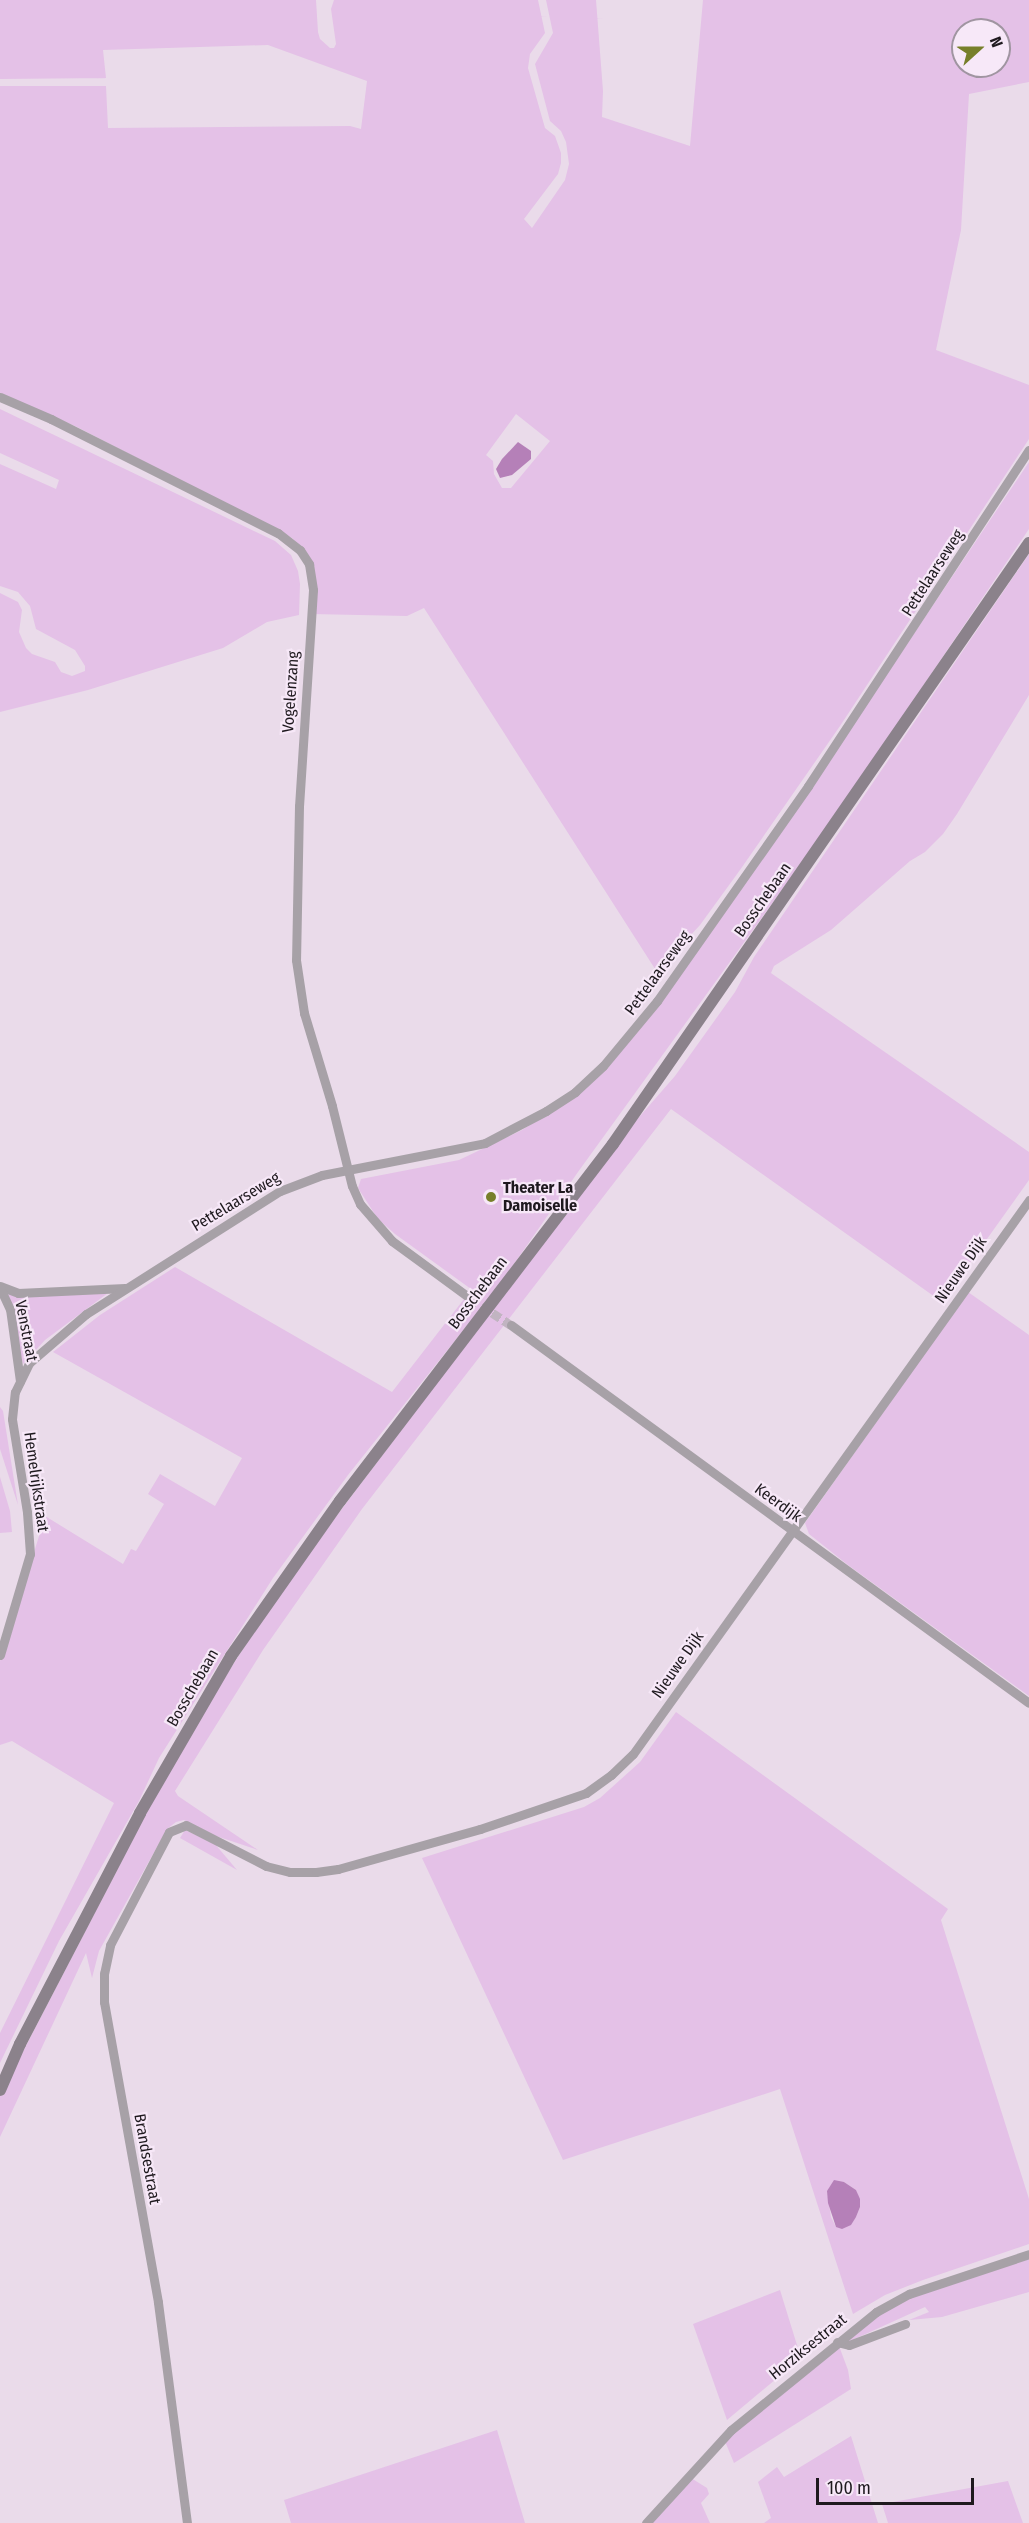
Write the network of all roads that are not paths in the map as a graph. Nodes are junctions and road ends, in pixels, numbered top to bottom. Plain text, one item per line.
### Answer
1 (0, 398) edge
2 (1029, 450) edge
3 (1029, 543) edge
4 (348, 1170) junction
5 (1029, 1200) edge
6 (0, 1287) edge
7 (128, 1288) junction
8 (470, 1298) tunnel mouth
9 (511, 1325) tunnel mouth
10 (20, 1381) junction
11 (791, 1531) junction
12 (0, 1655) edge
13 (1029, 1703) edge
14 (186, 1825) joint
15 (0, 2090) edge
16 (1029, 2254) edge
17 (905, 2324) dead end
18 (837, 2342) junction
19 (187, 2523) edge
20 (645, 2523) edge

1 - 4 street, Vogelenzang
2 - 4 street, Pettelaarseweg
3 - 15 main road, Bosschebaan
4 - 7 street, Pettelaarseweg
4 - 8 street
5 - 11 street, Nieuwe Dijk
6 - 7 street, Pettelaarseweg
6 - 10 street, Venstraat
7 - 10 street, Pettelaarseweg
9 - 11 street, Keerdijk
10 - 12 street, Hemelrijkstraat
11 - 13 street, Keerdijk
11 - 14 street, Nieuwe Dijk
14 - 19 street, Brandsestraat
16 - 18 street, Horziksestraat
17 - 18 street
18 - 20 street, Horziksestraat

